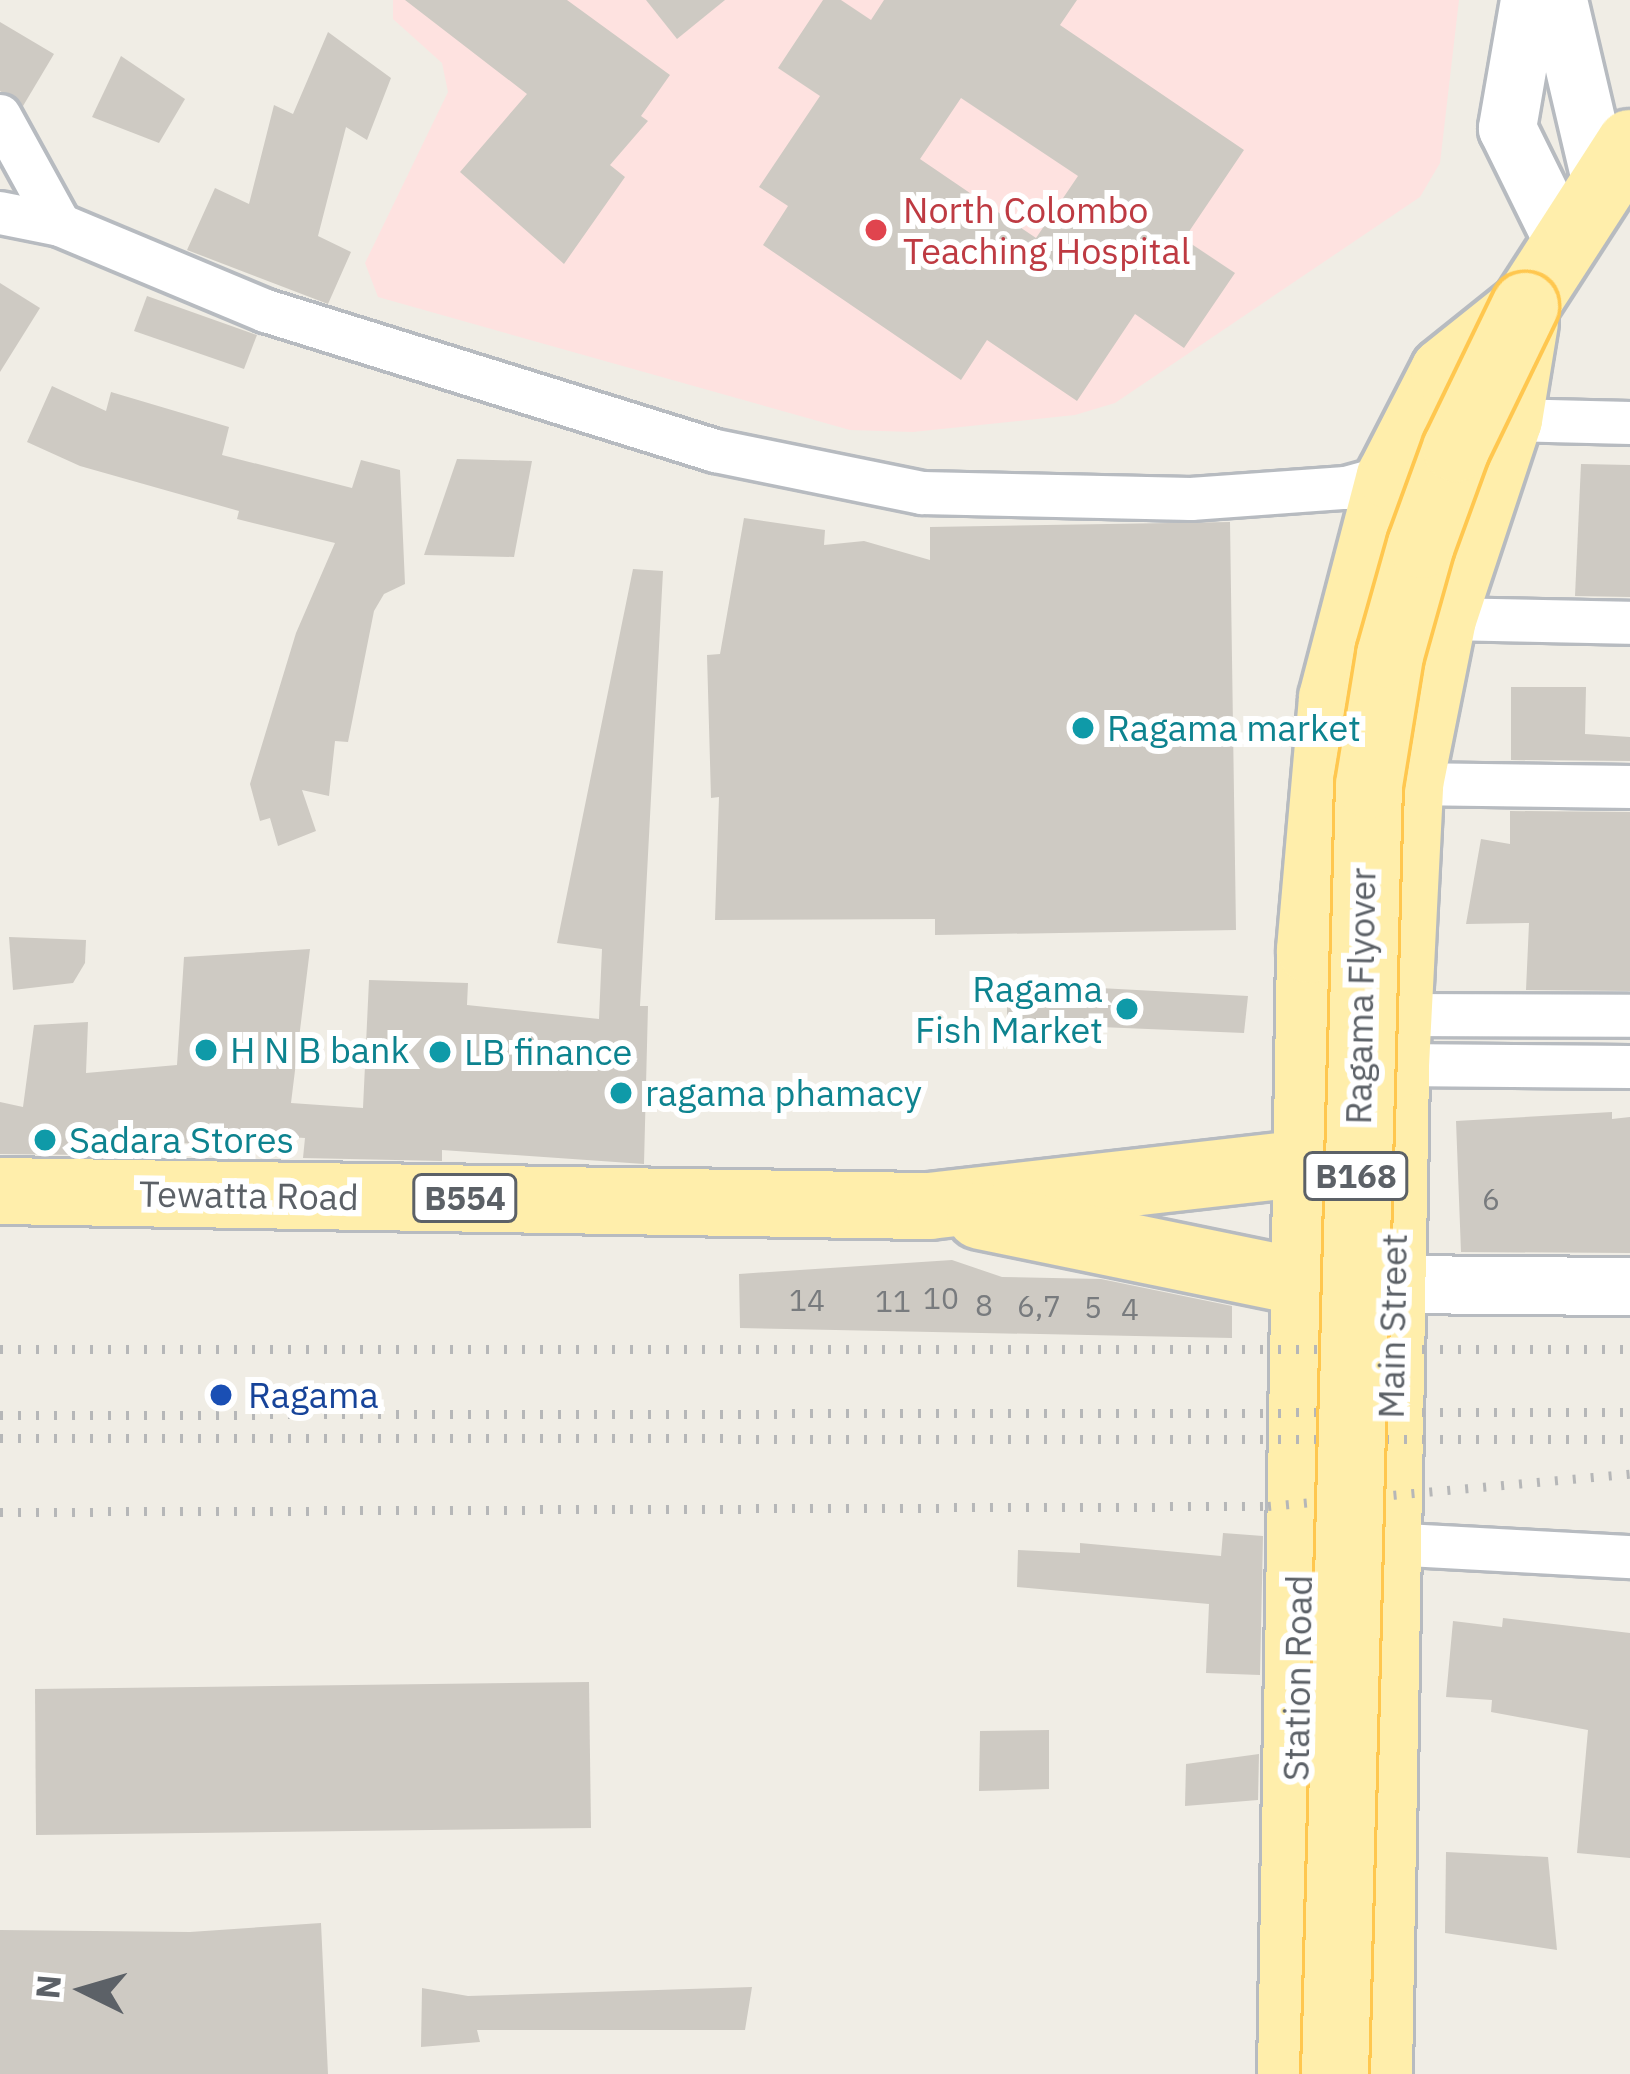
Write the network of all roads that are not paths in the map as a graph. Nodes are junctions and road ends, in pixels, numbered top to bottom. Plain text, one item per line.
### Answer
1 (1529, 0) edge
2 (1558, 0) edge
3 (0, 116) edge
4 (1616, 166) edge
5 (0, 213) edge
6 (60, 225) junction
7 (1564, 244) junction
8 (1526, 306) junction
9 (1509, 420) junction
10 (1630, 423) edge
11 (1390, 476) junction
12 (1443, 620) junction
13 (1630, 622) edge
14 (1410, 784) junction
15 (1630, 787) edge
16 (1630, 1016) edge
17 (1397, 1040) junction
18 (1630, 1067) edge
19 (1306, 1157) junction
20 (1394, 1158) junction
21 (0, 1191) edge
22 (929, 1206) junction
23 (1305, 1282) junction
24 (1393, 1284) junction
25 (1630, 1286) edge
26 (1388, 1544) junction
27 (1630, 1557) edge
28 (1291, 2074) edge
29 (1335, 2074) edge
30 (1379, 2074) edge

1 - 7 street
2 - 4 street
3 - 6 street
4 - 7 main road, B168
5 - 6 street
6 - 11 street
7 - 8 main road, B168
8 - 9 main road, Main Street / B168
8 - 11 main road, B168
8 - 29 main road, Ragama Flyover / B168, bridge
9 - 10 street
9 - 12 main road, Main Street / B168
11 - 19 main road, B168
12 - 13 street
12 - 14 main road, Main Street / B168
14 - 15 street
14 - 17 main road, Main Street / B168
16 - 17 street
17 - 18 street
17 - 20 main road, Main Street / B168
19 - 20 main road, Tewatta Road
19 - 22 main road, Tewatta Road / B554
19 - 23 main road, B168
20 - 24 main road, Main Street / B168
21 - 22 main road, Tewatta Road / B554
22 - 23 main road, Tewatta Road / B554
23 - 24 main road, Tewatta Road
23 - 28 main road, Station Road / B168
24 - 25 street
24 - 26 main road, Main Street / B168
26 - 27 street
26 - 30 main road, Main Street / B168

